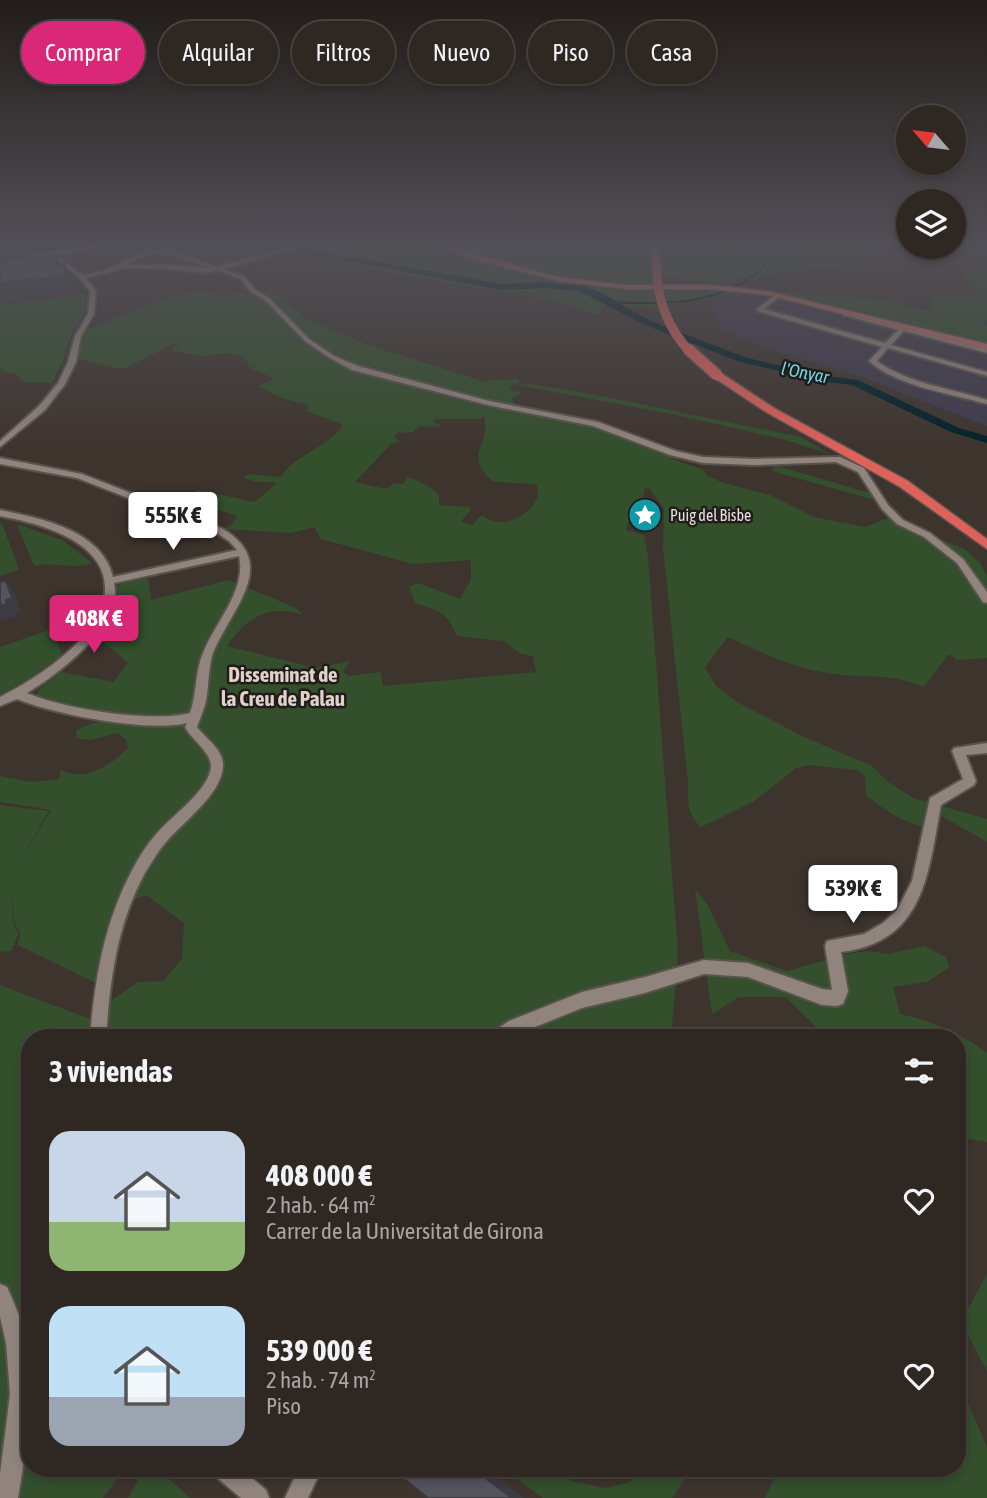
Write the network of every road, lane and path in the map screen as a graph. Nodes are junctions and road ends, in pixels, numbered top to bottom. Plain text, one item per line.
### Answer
1 (91, 313) edge
2 (281, 313) edge
3 (664, 313) edge
4 (768, 313) edge
5 (839, 313) edge
6 (843, 313) edge
7 (903, 328) junction
8 (886, 346) junction
9 (987, 349) edge
10 (987, 374) edge
11 (987, 402) edge
12 (0, 445) edge
13 (0, 461) edge
14 (0, 513) edge
15 (987, 545) edge
16 (243, 552) junction
17 (110, 581) junction
18 (987, 600) edge
19 (17, 694) junction
20 (0, 702) edge
21 (194, 716) junction
22 (987, 748) edge
23 (645, 985) joint
24 (99, 1029) edge
25 (512, 1029) edge
26 (0, 1294) edge
27 (21, 1361) edge
28 (21, 1407) edge
29 (234, 1477) edge
30 (306, 1477) edge
31 (7, 1498) edge
32 (258, 1498) edge
33 (296, 1498) edge

1 - 12 street
2 - 18 street
3 - 15 highway, bridge
4 - 8 street
5 - 7 street
6 - 7 main road
7 - 8 street
7 - 9 main road
8 - 10 street
8 - 11 street
13 - 16 street
14 - 17 street
16 - 17 street
16 - 21 street
17 - 19 street
19 - 20 street
19 - 21 street
21 - 24 street
22 - 23 street
23 - 25 street
26 - 27 street
28 - 31 street
29 - 32 street
30 - 33 street

